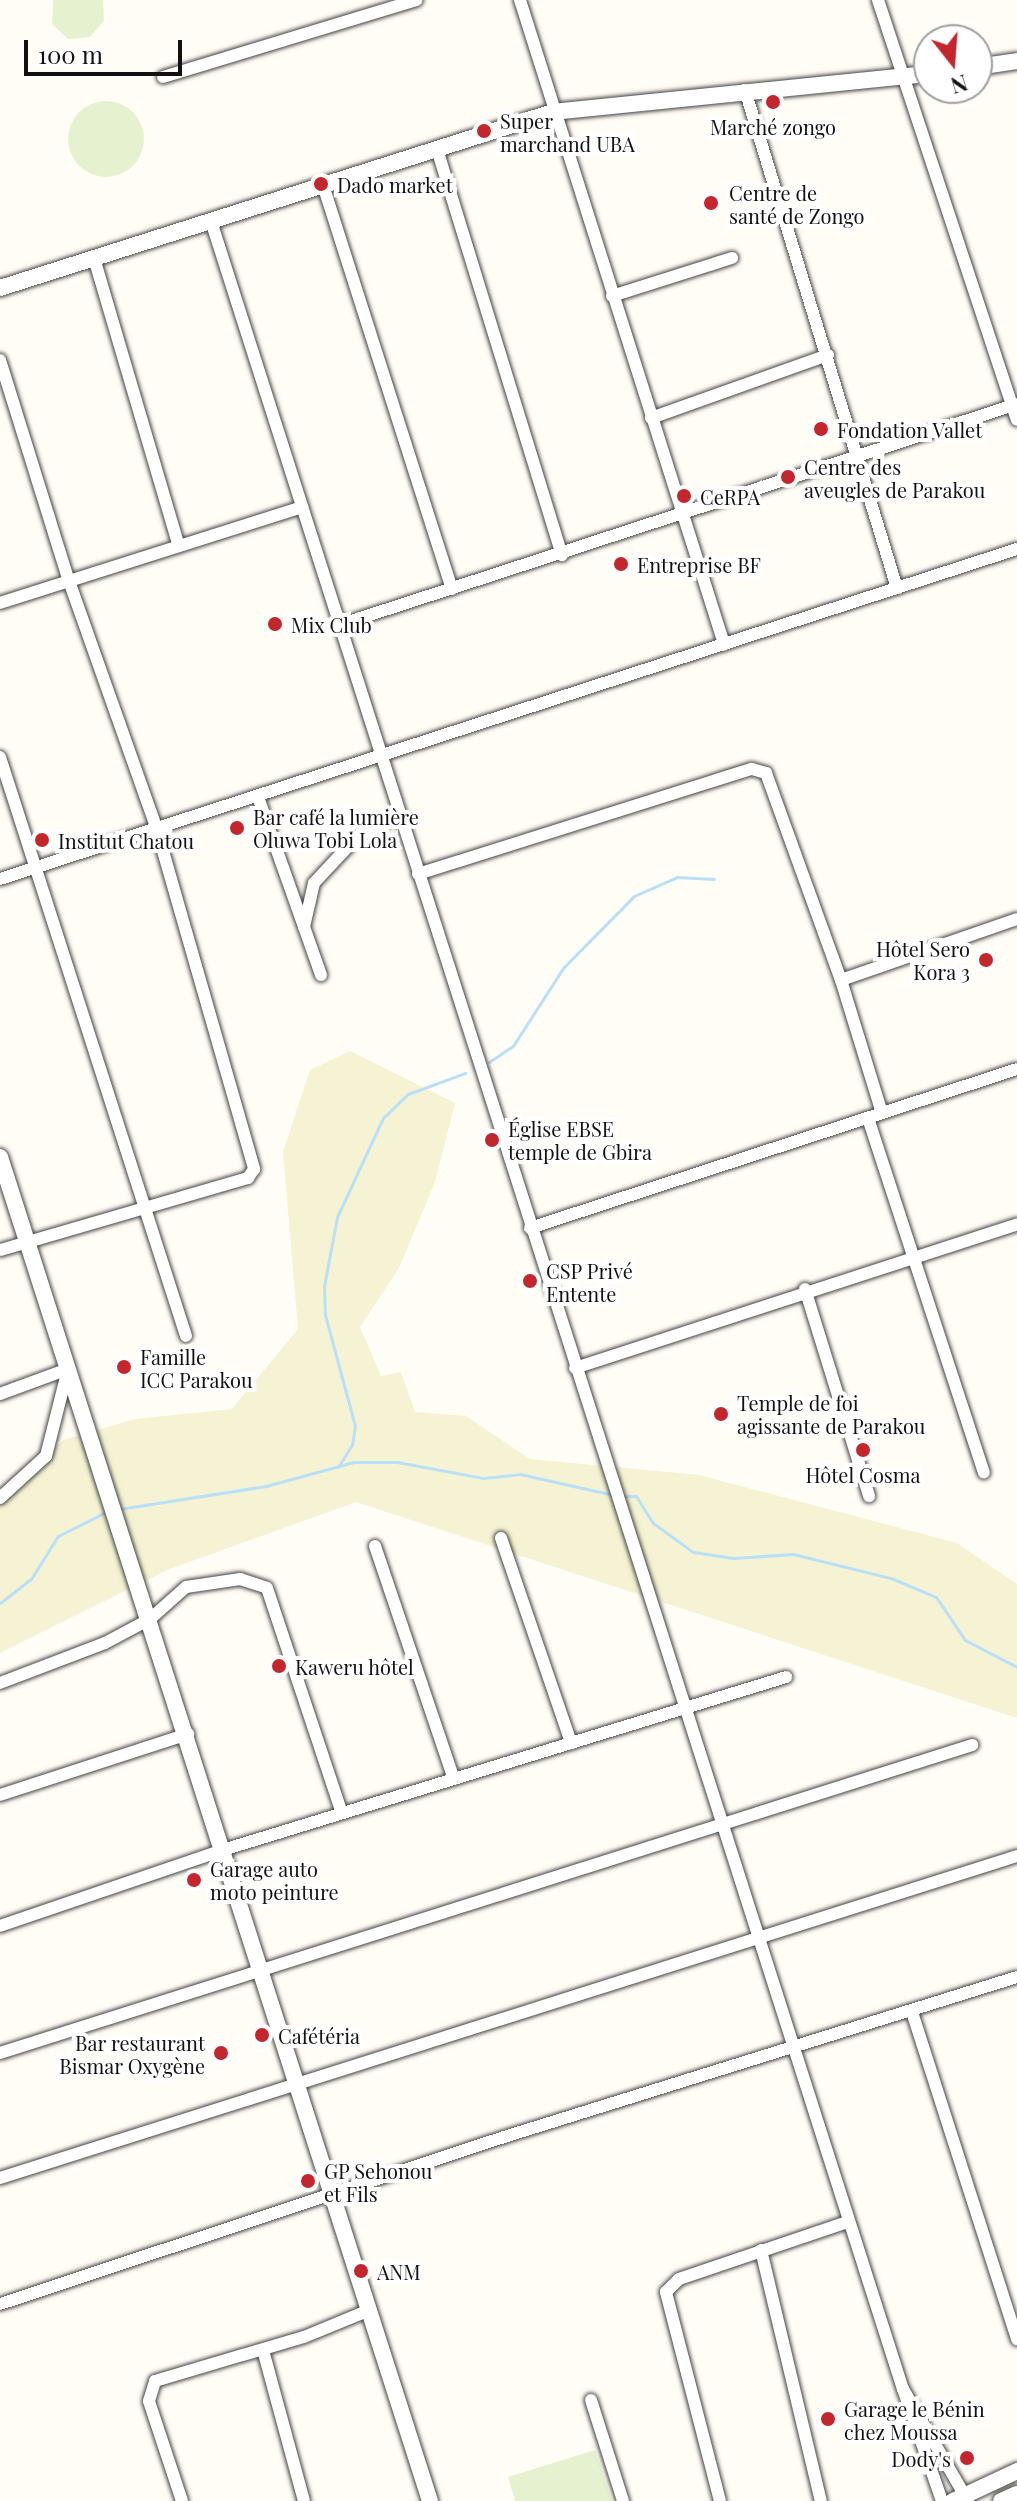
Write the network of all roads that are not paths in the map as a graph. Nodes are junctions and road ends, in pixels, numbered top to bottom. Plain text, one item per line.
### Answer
1 (417, 0) edge
2 (520, 0) edge
3 (878, 0) edge
4 (1017, 61) edge
5 (993, 65) edge
6 (913, 76) edge
7 (163, 77) dead end
8 (903, 78) junction
9 (745, 90) junction
10 (553, 112) junction
11 (437, 149) junction
12 (323, 185) junction
13 (211, 221) junction
14 (94, 258) junction
15 (732, 258) dead end
16 (0, 288) edge
17 (612, 296) junction
18 (828, 355) junction
19 (0, 360) edge
20 (1015, 405) edge
21 (651, 418) junction
22 (1017, 420) edge
23 (859, 459) junction
24 (302, 507) junction
25 (682, 517) junction
26 (179, 546) junction
27 (1017, 549) edge
28 (562, 555) junction
29 (69, 581) junction
30 (897, 588) junction
31 (452, 589) junction
32 (0, 603) edge
33 (339, 625) junction
34 (724, 644) junction
35 (0, 757) edge
36 (381, 757) junction
37 (258, 797) junction
38 (399, 815) junction
39 (157, 830) junction
40 (36, 869) junction
41 (418, 874) junction
42 (0, 879) edge
43 (1017, 919) edge
44 (304, 927) junction
45 (321, 975) dead end
46 (841, 980) junction
47 (1017, 1069) edge
48 (882, 1113) junction
49 (868, 1118) junction
50 (0, 1157) edge
51 (146, 1210) junction
52 (1017, 1224) edge
53 (530, 1228) junction
54 (27, 1241) junction
55 (0, 1250) edge
56 (915, 1255) junction
57 (805, 1289) junction
58 (186, 1336) dead end
59 (575, 1368) junction
60 (68, 1369) junction
61 (0, 1394) edge
62 (984, 1472) dead end
63 (869, 1496) dead end
64 (0, 1498) edge
65 (501, 1538) dead end
66 (375, 1546) dead end
67 (150, 1619) junction
68 (786, 1677) dead end
69 (0, 1683) edge
70 (686, 1708) junction
71 (188, 1734) junction
72 (571, 1743) junction
73 (972, 1745) dead end
74 (454, 1779) junction
75 (0, 1795) edge
76 (342, 1813) junction
77 (723, 1824) junction
78 (226, 1849) junction
79 (1017, 1856) edge
80 (0, 1926) edge
81 (759, 1937) junction
82 (263, 1970) junction
83 (1017, 1977) edge
84 (912, 2012) junction
85 (794, 2046) junction
86 (0, 2053) edge
87 (297, 2084) junction
88 (0, 2178) edge
89 (330, 2195) junction
90 (847, 2222) junction
91 (761, 2250) junction
92 (0, 2304) edge
93 (367, 2311) junction
94 (1017, 2340) edge
95 (263, 2350) junction
96 (903, 2389) junction
97 (591, 2400) dead end
98 (1017, 2471) edge
99 (1017, 2494) edge
100 (962, 2499) edge
101 (182, 2501) edge
102 (304, 2501) edge
103 (430, 2501) edge
104 (623, 2501) edge
105 (720, 2501) edge
106 (821, 2501) edge
107 (942, 2501) edge
108 (1001, 2501) edge

1 - 7 street
2 - 10 street
3 - 8 street
4 - 5 street
6 - 8 street
8 - 9 street
8 - 20 street
9 - 10 street
9 - 18 street
10 - 11 street
10 - 17 street
11 - 12 street
11 - 28 street
12 - 13 street
12 - 31 street
13 - 14 street
13 - 24 street
14 - 16 street
14 - 26 street
15 - 17 street
17 - 21 street
18 - 21 street
18 - 23 street
19 - 29 street
20 - 22 street
20 - 23 street
21 - 25 street
23 - 25 street
23 - 30 street
24 - 26 street
24 - 33 street
25 - 28 street
25 - 34 street
26 - 29 street
27 - 30 street
28 - 31 street
29 - 32 street
29 - 39 street
30 - 34 street
31 - 33 street
33 - 36 street
34 - 36 street
35 - 40 street
36 - 37 street
36 - 38 street
37 - 39 street
37 - 44 street
38 - 41 street
38 - 44 street
39 - 40 street
39 - 51 street
40 - 42 street
40 - 51 street
41 - 46 street
41 - 53 street
43 - 46 street
44 - 45 street
46 - 48 street
47 - 48 street
48 - 49 street
49 - 53 street
49 - 56 street
50 - 54 street
51 - 54 street
51 - 58 street
52 - 56 street
53 - 59 street
54 - 55 street
54 - 60 street
56 - 57 street
56 - 62 street
57 - 59 street
57 - 63 street
59 - 70 street
60 - 61 street
60 - 64 street
60 - 67 street
65 - 72 street
66 - 74 street
67 - 69 street
67 - 71 street
67 - 76 street
68 - 70 street
70 - 72 street
70 - 77 street
71 - 75 street
71 - 78 street
72 - 74 street
73 - 77 street
74 - 76 street
76 - 78 street
77 - 81 street
77 - 82 street
78 - 80 street
78 - 82 street
79 - 81 street
81 - 85 street
81 - 87 street
82 - 86 street
82 - 87 street
83 - 84 street
84 - 85 street
84 - 94 street
85 - 89 street
85 - 90 street
87 - 88 street
87 - 89 street
89 - 92 street
89 - 93 street
90 - 91 street
90 - 96 street
91 - 105 street
91 - 106 street
93 - 95 street
93 - 103 street
95 - 101 street
95 - 102 street
96 - 100 street
96 - 107 street
97 - 104 street
98 - 100 street
99 - 108 street

